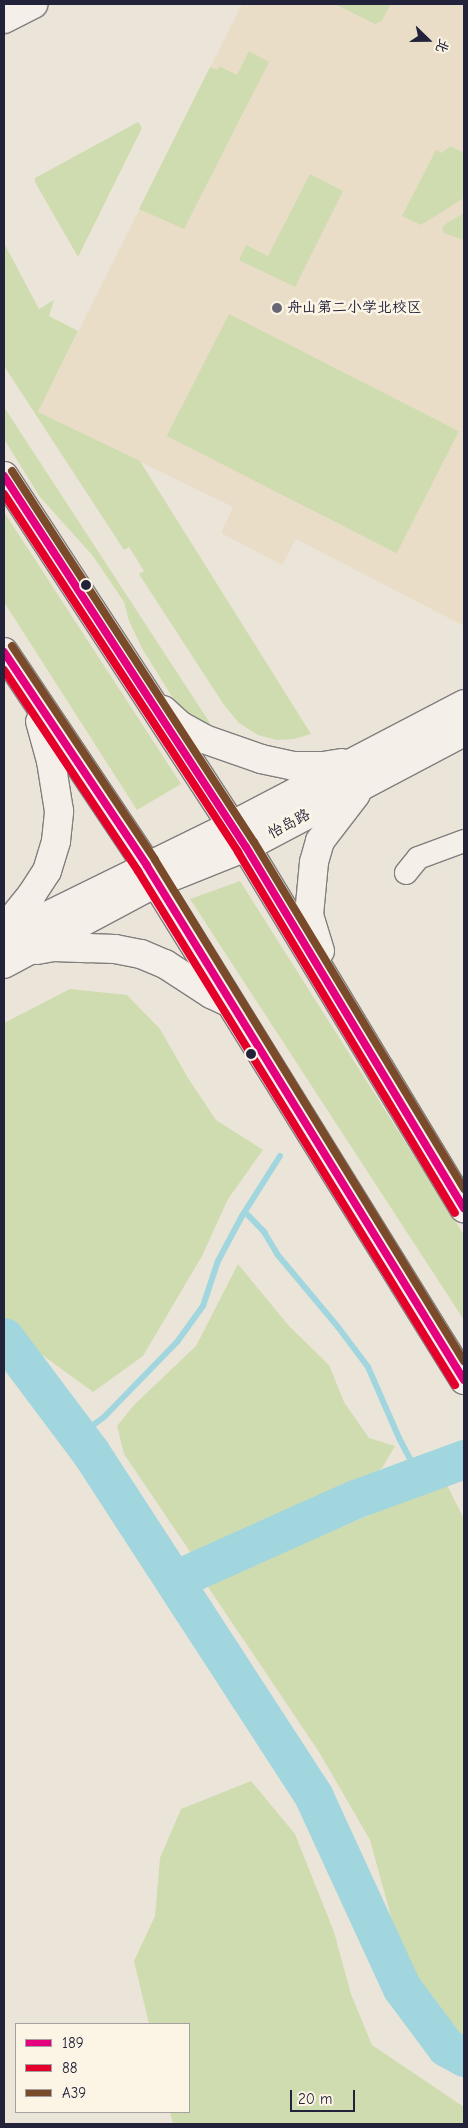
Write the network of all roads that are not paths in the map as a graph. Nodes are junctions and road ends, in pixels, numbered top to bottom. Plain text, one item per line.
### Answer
1 (33, 4) edge
2 (4, 19) edge
3 (4, 476) edge
4 (4, 652) edge
5 (31, 696) junction
6 (149, 700) junction
7 (464, 704) edge
8 (464, 732) edge
9 (361, 772) junction
10 (238, 837) junction
11 (464, 841) edge
12 (406, 874) dead end
13 (151, 875) junction
14 (4, 928) edge
15 (4, 937) edge
16 (15, 958) edge
17 (330, 986) junction
18 (230, 1003) junction
19 (464, 1208) edge
20 (464, 1380) edge

1 - 2 street
3 - 6 street
4 - 5 street
5 - 13 street
5 - 14 street
6 - 9 street
6 - 10 street
7 - 9 street
8 - 9 street, 怡岛路
9 - 10 street, 怡岛路
9 - 17 street
10 - 13 street, 怡岛路
10 - 17 street
11 - 12 street
13 - 15 street
13 - 16 street
13 - 18 street
16 - 18 street
17 - 19 street
18 - 20 street

